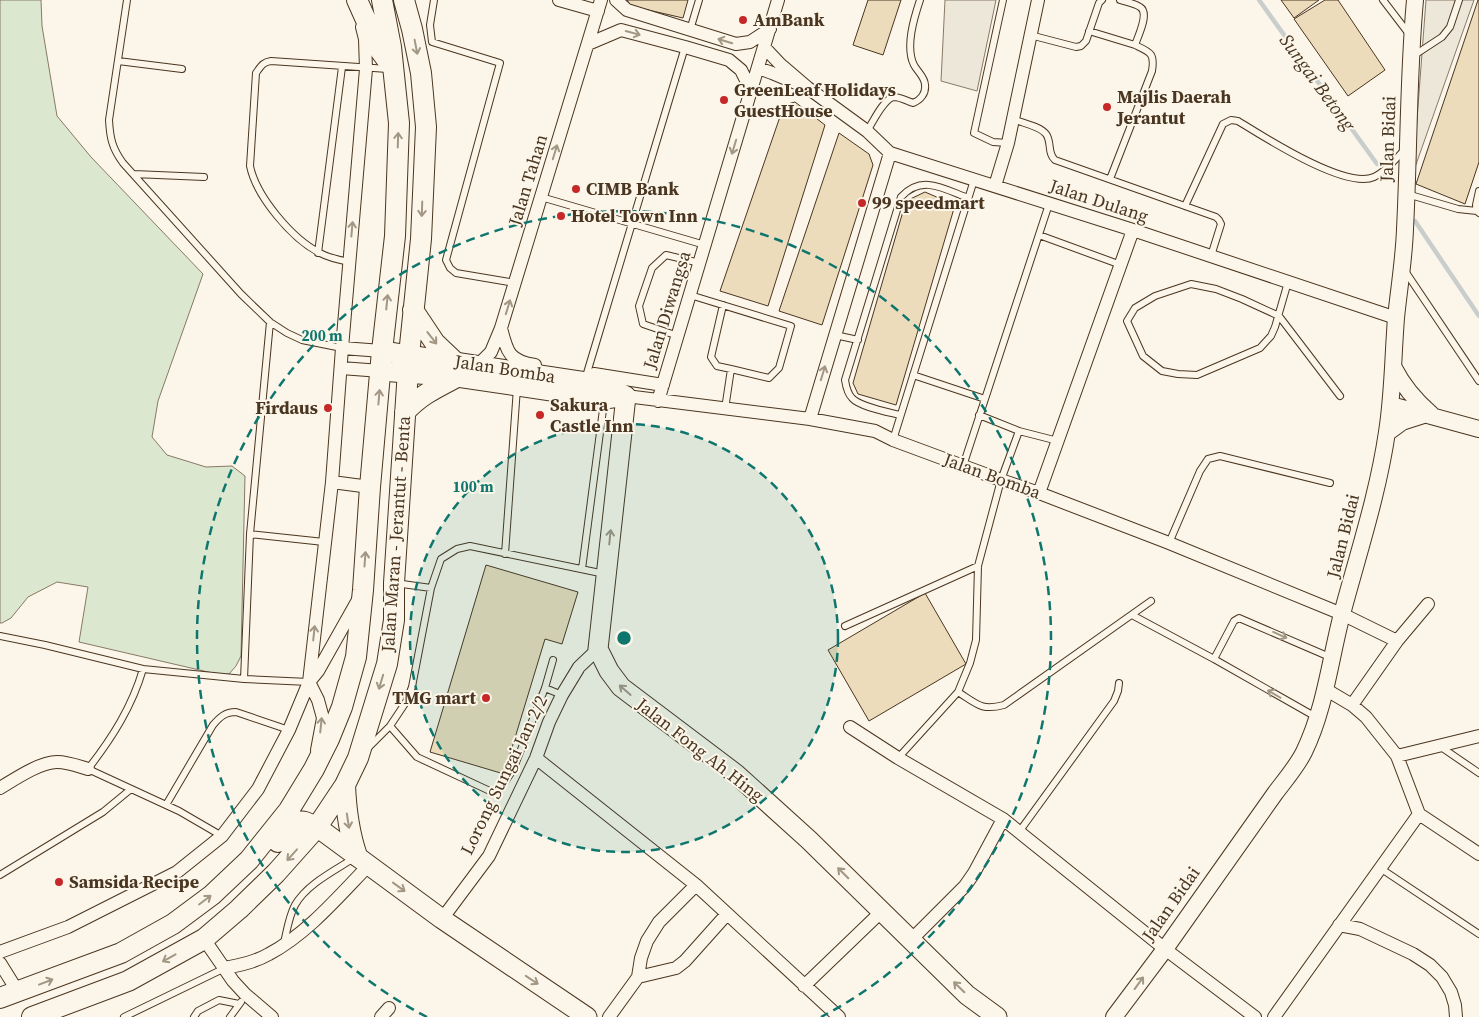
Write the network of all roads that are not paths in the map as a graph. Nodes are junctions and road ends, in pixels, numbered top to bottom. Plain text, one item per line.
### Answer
1 (127, 0) edge
2 (357, 0) edge
3 (382, 0) edge
4 (404, 0) edge
5 (434, 0) edge
6 (559, 0) edge
7 (616, 0) edge
8 (699, 0) edge
9 (778, 0) edge
10 (920, 0) edge
11 (1003, 0) edge
12 (1038, 0) edge
13 (1102, 0) edge
14 (1120, 0) edge
15 (1383, 0) edge
16 (1415, 0) edge
17 (1459, 0) edge
18 (600, 5) edge
19 (770, 29) junction
20 (690, 30) junction
21 (1089, 31) junction
22 (1030, 35) junction
23 (1411, 36) junction
24 (588, 44) junction
25 (1134, 45) junction
26 (685, 47) junction
27 (764, 47) junction
28 (1411, 58) junction
29 (118, 61) junction
30 (342, 67) junction
31 (366, 68) junction
32 (758, 68) junction
33 (182, 69) dead end
34 (394, 69) junction
35 (808, 88) junction
36 (751, 90) junction
37 (1013, 119) junction
38 (867, 131) junction
39 (1008, 143) junction
40 (1407, 146) junction
41 (890, 153) junction
42 (134, 174) junction
43 (204, 178) dead end
44 (1110, 179) junction
45 (974, 180) junction
46 (995, 186) junction
47 (1479, 190) edge
48 (1406, 194) junction
49 (541, 197) junction
50 (968, 198) junction
51 (1049, 204) junction
52 (1185, 206) junction
53 (1478, 212) edge
54 (632, 224) junction
55 (1134, 230) junction
56 (1039, 236) junction
57 (705, 245) junction
58 (318, 253) junction
59 (1211, 256) junction
60 (350, 262) junction
61 (700, 263) junction
62 (1121, 265) junction
63 (1402, 268) junction
64 (1288, 282) junction
65 (515, 283) junction
66 (690, 295) junction
67 (723, 305) junction
68 (414, 310) junction
69 (1279, 316) junction
70 (1396, 318) junction
71 (270, 322) junction
72 (501, 328) junction
73 (835, 335) junction
74 (678, 336) junction
75 (858, 340) junction
76 (342, 348) junction
77 (382, 351) junction
78 (408, 364) junction
79 (478, 365) junction
80 (341, 368) junction
81 (1394, 368) junction
82 (731, 369) junction
83 (456, 370) junction
84 (381, 371) junction
85 (588, 373) junction
86 (913, 375) junction
87 (1479, 381) edge
88 (517, 385) junction
89 (663, 385) junction
90 (626, 396) junction
91 (1340, 396) dead end
92 (985, 398) junction
93 (605, 399) junction
94 (658, 401) junction
95 (1391, 405) junction
96 (725, 409) junction
97 (405, 412) junction
98 (900, 415) junction
99 (979, 415) junction
100 (1430, 415) junction
101 (810, 419) junction
102 (1479, 429) edge
103 (1019, 430) junction
104 (1387, 433) junction
105 (893, 440) junction
106 (1058, 441) junction
107 (963, 466) junction
108 (1000, 480) junction
109 (332, 482) junction
110 (1330, 483) dead end
111 (370, 487) junction
112 (1039, 493) junction
113 (250, 534) junction
114 (324, 542) junction
115 (1169, 543) junction
116 (505, 554) junction
117 (978, 566) junction
118 (582, 569) junction
119 (606, 574) junction
120 (394, 583) junction
121 (431, 588) junction
122 (363, 590) junction
123 (1151, 601) dead end
124 (1428, 604) dead end
125 (1342, 614) junction
126 (1132, 615) junction
127 (845, 626) dead end
128 (0, 636) edge
129 (1397, 641) junction
130 (598, 649) junction
131 (1332, 658) junction
132 (1214, 659) junction
133 (553, 660) dead end
134 (143, 669) junction
135 (244, 678) junction
136 (309, 682) junction
137 (1119, 683) dead end
138 (545, 688) junction
139 (1325, 689) junction
140 (958, 692) junction
141 (562, 695) junction
142 (1352, 704) junction
143 (1317, 718) junction
144 (390, 726) junction
145 (850, 727) dead end
146 (289, 730) junction
147 (1479, 736) edge
148 (1440, 746) junction
149 (1397, 756) junction
150 (358, 758) junction
151 (536, 758) junction
152 (898, 758) junction
153 (88, 769) junction
154 (314, 769) junction
155 (1479, 773) edge
156 (345, 785) junction
157 (0, 788) edge
158 (131, 789) junction
159 (166, 806) junction
160 (1419, 814) junction
161 (1003, 819) junction
162 (317, 827) junction
163 (1019, 832) junction
164 (222, 836) junction
165 (1479, 854) edge
166 (363, 860) junction
167 (1380, 868) junction
168 (0, 875) edge
169 (227, 880) junction
170 (696, 885) junction
171 (881, 912) junction
172 (727, 914) junction
173 (442, 918) junction
174 (1340, 925) junction
175 (1479, 934) edge
176 (204, 938) junction
177 (910, 940) junction
178 (283, 946) junction
179 (1165, 948) junction
180 (0, 952) edge
181 (0, 963) edge
182 (225, 968) junction
183 (638, 977) junction
184 (804, 986) junction
185 (9, 995) edge
186 (242, 999) junction
187 (32, 1017) edge
188 (124, 1017) edge
189 (194, 1017) edge
190 (230, 1017) edge
191 (272, 1017) edge
192 (587, 1017) edge
193 (609, 1017) edge
194 (839, 1017) edge
195 (997, 1017) edge
196 (1114, 1017) edge
197 (1255, 1017) edge
198 (1274, 1017) edge
199 (1456, 1017) edge

1 - 29 lane
2 - 31 street
2 - 34 main road
3 - 34 main road, Jalan Maran - Jerantut - Benta
4 -> 68 main road, Jalan Maran - Jerantut - Benta
5 - 65 lane
6 - 18 street
7 - 20 street
8 - 20 lane
9 - 19 street, Jalan Diwangsa
10 - 38 lane
11 - 39 lane
12 - 22 street
13 - 21 lane
14 - 25 lane
15 - 23 lane
16 - 23 street, Jalan Bidai
17 - 28 lane
18 - 24 street, Jalan Tahan
19 -> 20 street
19 - 27 street, Jalan Diwangsa
21 - 22 lane
21 - 25 lane
22 - 37 street
23 - 28 street, Jalan Bidai
24 -> 26 street
49 -> 24 street, Jalan Tahan
25 - 44 lane
26 - 36 street
26 - 54 lane
27 - 32 street, Jalan Diwangsa
27 - 35 street, Jalan Dulang
28 - 40 street, Jalan Bidai
29 - 33 lane
29 - 42 lane
30 - 31 lane
30 - 58 lane
30 - 58 lane
31 - 34 lane
60 -> 31 street
32 - 35 street, Jalan Dulang
32 - 36 street, Jalan Diwangsa
77 -> 34 main road, Jalan Maran - Jerantut - Benta
35 - 38 street, Jalan Dulang
36 -> 57 street, Jalan Diwangsa
37 - 39 street
37 - 44 lane
38 - 41 street, Jalan Dulang
39 - 46 street
40 - 48 street, Jalan Bidai
40 - 52 lane
41 - 45 street, Jalan Dulang
41 - 73 street
42 - 43 lane
42 - 71 lane
44 - 52 lane
45 - 46 street, Jalan Dulang
45 - 50 lane
46 - 51 street, Jalan Dulang
47 - 53 lane
48 - 53 lane
48 - 63 street, Jalan Bidai
49 - 54 lane
49 - 65 street, Jalan Tahan
50 - 75 lane
50 - 86 lane
51 - 55 street, Jalan Dulang
51 - 56 lane
52 - 59 lane
54 - 57 lane
54 - 85 lane
55 - 59 street, Jalan Dulang
55 - 62 street
56 - 62 lane
56 - 92 lane
57 - 61 street, Jalan Diwangsa
58 - 60 lane
59 - 64 street, Jalan Dulang
60 - 76 street
61 - 66 street, Jalan Diwangsa
61 - 74 lane
62 - 106 street
63 - 70 street, Jalan Bidai
63 - 87 lane
64 - 69 lane
64 - 70 street, Jalan Dulang
72 -> 65 street, Jalan Tahan
66 - 67 lane
66 - 74 street, Jalan Diwangsa
67 - 82 lane
67 - 82 lane
68 - 78 main road, Jalan Maran - Jerantut - Benta
68 -> 83 main road
69 - 69 lane
69 - 91 lane
70 - 81 street, Jalan Bidai
71 - 76 lane
71 - 113 lane
72 - 79 street, Jalan Tahan
72 - 85 street
73 - 75 lane
101 -> 73 street
74 - 89 street, Jalan Diwangsa
75 - 98 lane
76 - 77 street
76 - 80 street
77 - 78 main road, Jalan Bomba
77 - 84 main road, Jalan Maran - Jerantut - Benta
78 - 83 main road, Jalan Bomba
78 - 84 main road, Jalan Bomba
78 - 97 main road, Jalan Maran - Jerantut - Benta
79 - 83 main road, Jalan Bomba
79 - 90 main road, Jalan Bomba
80 - 84 street
80 - 109 street
81 - 95 street, Jalan Bidai
81 - 100 street
82 - 96 lane
83 - 88 main road, Jalan Bomba
83 - 97 main road
111 -> 84 main road, Jalan Maran - Jerantut - Benta
85 - 89 street
86 - 92 lane
86 - 98 lane
88 - 93 main road, Jalan Bomba
88 - 116 lane
89 - 94 street, Jalan Diwangsa
90 - 93 main road, Jalan Bomba
90 - 94 street, Jalan Bomba
119 -> 90 main road
92 - 99 lane
93 - 118 lane
94 - 96 street, Jalan Bomba
95 - 100 street
95 - 104 street, Jalan Bidai
96 - 101 street, Jalan Bomba
97 - 120 main road, Jalan Maran - Jerantut - Benta
98 - 105 lane
99 - 103 lane
99 - 107 lane
100 - 102 street
100 - 104 street
101 - 105 street, Jalan Bomba
103 - 106 lane
103 - 108 lane
104 - 125 street, Jalan Bidai
105 - 107 street, Jalan Bomba
106 - 112 street
107 - 108 street, Jalan Bomba
108 - 112 street, Jalan Bomba
108 - 117 lane
109 - 111 street
109 - 114 street
110 - 115 lane
122 -> 111 main road, Jalan Maran - Jerantut - Benta
112 - 115 street, Jalan Bomba
113 - 114 lane
113 - 135 lane
136 -> 114 street
115 - 125 street, Jalan Bomba
116 - 118 lane
116 - 121 lane
117 - 127 lane
117 - 140 lane
118 - 119 lane
119 - 130 main road
120 - 121 lane
120 -> 150 main road, Jalan Maran - Jerantut - Benta
121 - 144 lane
122 - 136 street
122 - 154 main road, Jalan Maran - Jerantut - Benta
123 - 126 lane
124 - 129 street
125 - 129 street, Jalan Bomba
125 - 131 street, Jalan Bidai
126 - 132 lane
126 - 140 lane
128 - 134 lane
129 - 142 street
130 - 141 street, Lorong Sungai Jan 2/2
171 -> 130 main road, Jalan Fong Ah Hing
132 -> 131 lane
131 - 139 street, Jalan Bidai
143 -> 132 lane
133 - 138 lane
134 - 135 lane
134 - 153 lane
135 - 136 lane
136 - 146 street
154 -> 136 street
137 - 163 lane
138 - 141 lane
138 - 144 lane
139 - 142 street
139 - 143 street, Jalan Bidai
140 - 152 lane
141 - 151 street, Lorong Sungai Jan 2/2
142 - 149 street
143 - 179 street, Jalan Bidai
144 - 150 lane
145 - 152 street
146 - 159 lane
146 - 164 street
147 - 148 street
148 - 149 street
148 - 155 lane
149 - 160 street
150 - 156 main road, Jalan Maran - Jerantut - Benta
151 - 170 street
151 - 173 street, Lorong Sungai Jan 2/2
152 - 161 street
153 - 157 street
153 - 158 lane
154 - 169 main road, Jalan Maran - Jerantut - Benta
156 - 162 main road, Jalan Maran - Jerantut - Benta
156 -> 166 main road
158 - 159 lane
158 - 168 lane
159 - 164 lane
160 - 165 street
160 - 167 street
161 - 163 street
161 - 177 street
162 - 166 main road
162 - 169 main road
162 -> 176 main road, Jalan Maran - Jerantut - Benta
163 - 179 street
164 - 180 street
166 -> 173 main road
166 - 178 street
166 - 178 lane
167 - 174 street
167 - 175 lane
185 -> 169 main road, Jalan Maran - Jerantut - Benta
170 - 172 street
170 - 183 street
171 - 177 main road, Jalan Fong Ah Hing
171 - 184 street
172 - 183 street
172 - 184 street
173 -> 192 main road
174 - 198 street
174 - 199 street
176 - 182 street
176 -> 187 main road, Jalan Maran - Jerantut - Benta
195 -> 177 main road, Jalan Fong Ah Hing
178 - 182 street
196 -> 179 street, Jalan Bidai
179 - 197 street
181 - 185 street
182 - 186 street
182 - 188 lane
183 - 193 street
184 - 194 street
186 - 189 lane
186 - 190 lane
186 - 191 street

